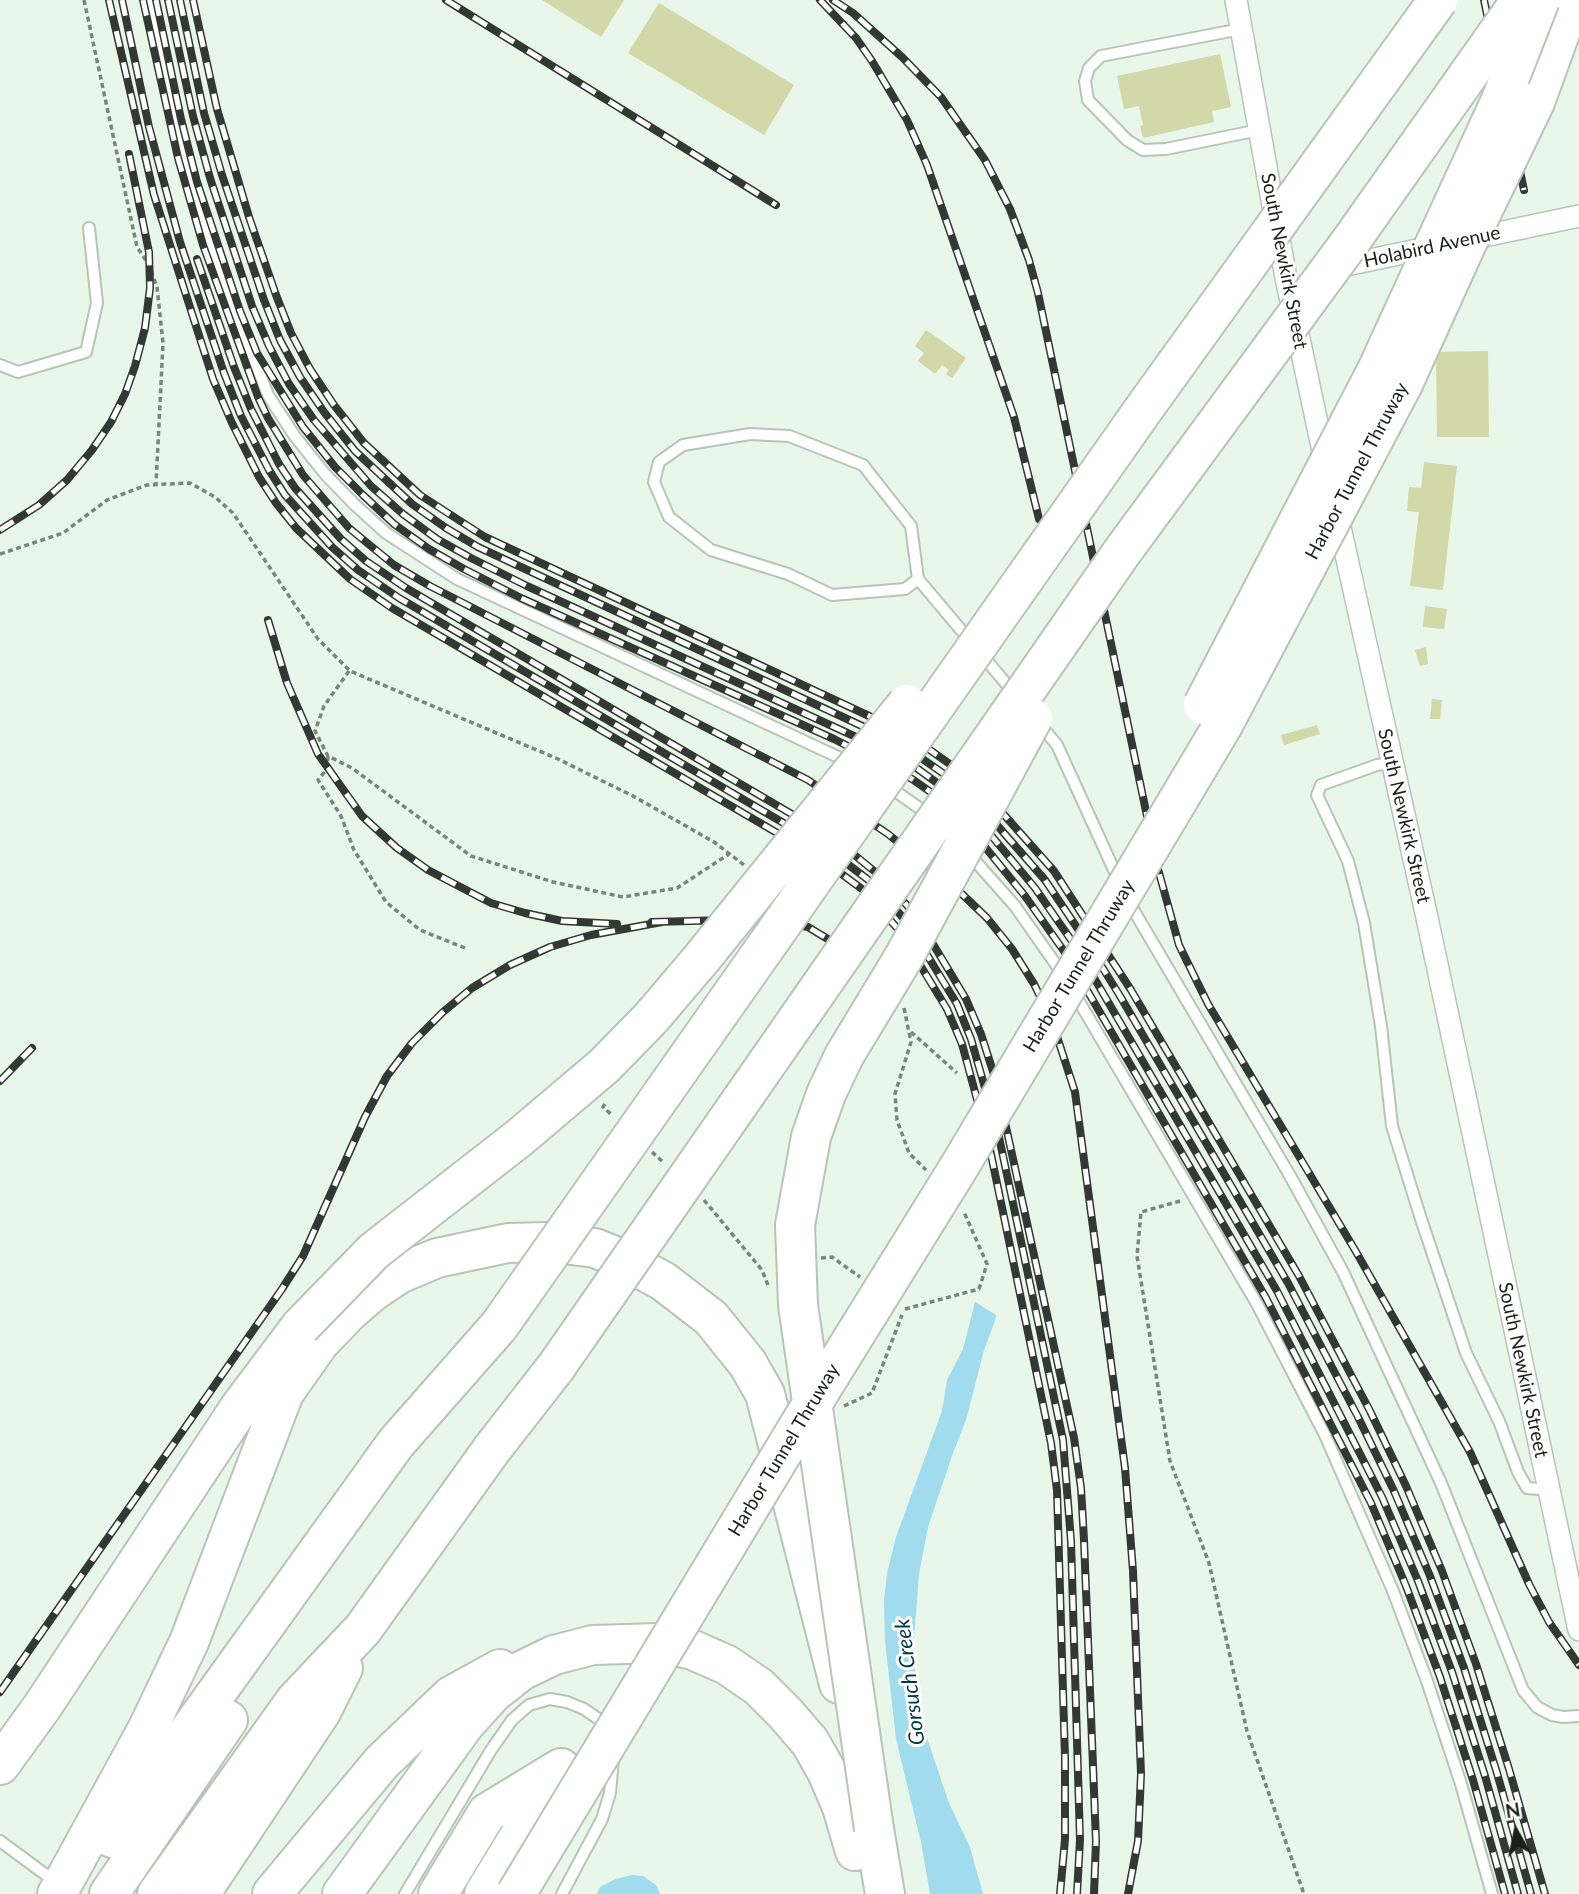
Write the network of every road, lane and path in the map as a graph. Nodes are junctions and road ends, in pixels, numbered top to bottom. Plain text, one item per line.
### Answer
1 (83, 0) edge
2 (150, 0) edge
3 (1236, 0) edge
4 (1438, 0) edge
5 (1521, 0) edge
6 (1540, 0) edge
7 (1572, 0) edge
8 (1241, 29) junction
9 (1579, 35) edge
10 (1535, 102) junction
11 (1259, 130) junction
12 (1579, 216) edge
13 (89, 228) dead end
14 (1286, 278) junction
15 (0, 365) edge
16 (1143, 410) junction
17 (156, 484) junction
18 (1122, 552) junction
19 (0, 554) edge
20 (918, 579) junction
21 (349, 671) junction
22 (328, 756) junction
23 (1392, 764) junction
24 (729, 854) junction
25 (751, 871) dead end
26 (465, 948) dead end
27 (900, 998) dead end
28 (909, 1031) junction
29 (957, 1073) dead end
30 (610, 1096) dead end
31 (622, 1124) dead end
32 (650, 1150) dead end
33 (668, 1167) dead end
34 (935, 1178) dead end
35 (696, 1193) dead end
36 (1194, 1197) junction
37 (961, 1204) dead end
38 (820, 1258) dead end
39 (774, 1279) dead end
40 (863, 1279) dead end
41 (499, 1326) junction
42 (843, 1407) dead end
43 (1549, 1490) junction
44 (362, 1629) junction
45 (1579, 1630) edge
46 (554, 1655) junction
47 (1579, 1716) edge
48 (0, 1765) edge
49 (561, 1768) junction
50 (874, 1829) junction
51 (0, 1841) edge
52 (63, 1891) edge
53 (109, 1894) edge
54 (157, 1894) edge
55 (200, 1894) edge
56 (272, 1894) edge
57 (342, 1894) edge
58 (405, 1894) edge
59 (438, 1894) edge
60 (484, 1894) edge
61 (516, 1894) edge
62 (562, 1894) edge
63 (864, 1894) edge
64 (885, 1894) edge
65 (1304, 1894) edge
66 (1492, 1894) edge

1 - 17 path
2 - 36 lane
3 - 8 street, South Newkirk Street
4 - 16 highway, bridge
5 - 18 highway, bridge
6 - 49 highway, Harbor Tunnel Thruway, bridge
7 - 10 highway, Harbor Tunnel Thruway
8 - 11 street, South Newkirk Street
8 - 11 lane
9 - 10 highway
10 - 61 highway, Harbor Tunnel Thruway, bridge
11 - 14 street, South Newkirk Street
12 - 14 street, Holabird Avenue
13 - 15 lane
14 - 23 street, South Newkirk Street
16 - 41 highway, bridge
16 - 48 highway, bridge
17 - 19 path
17 - 21 path
18 - 44 highway, bridge
18 - 50 highway, bridge
20 - 20 lane
20 - 47 lane
21 - 22 path
21 - 24 path
22 - 24 path
22 - 26 path
23 - 43 street, South Newkirk Street
23 - 43 lane
24 - 25 path
27 - 28 path
28 - 29 path
28 - 34 path
30 - 31 path
32 - 33 path
35 - 39 path
36 - 65 path
36 - 66 lane
37 - 42 path
38 - 40 path
41 - 52 highway
41 - 53 highway
43 - 45 street, South Newkirk Street
44 - 54 highway
44 - 55 highway
46 - 56 highway
46 - 57 highway
46 - 63 highway
49 - 59 highway
49 - 60 highway, Harbor Tunnel Thruway
50 - 52 highway, bridge
50 - 64 highway
51 - 52 lane
58 - 62 lane

